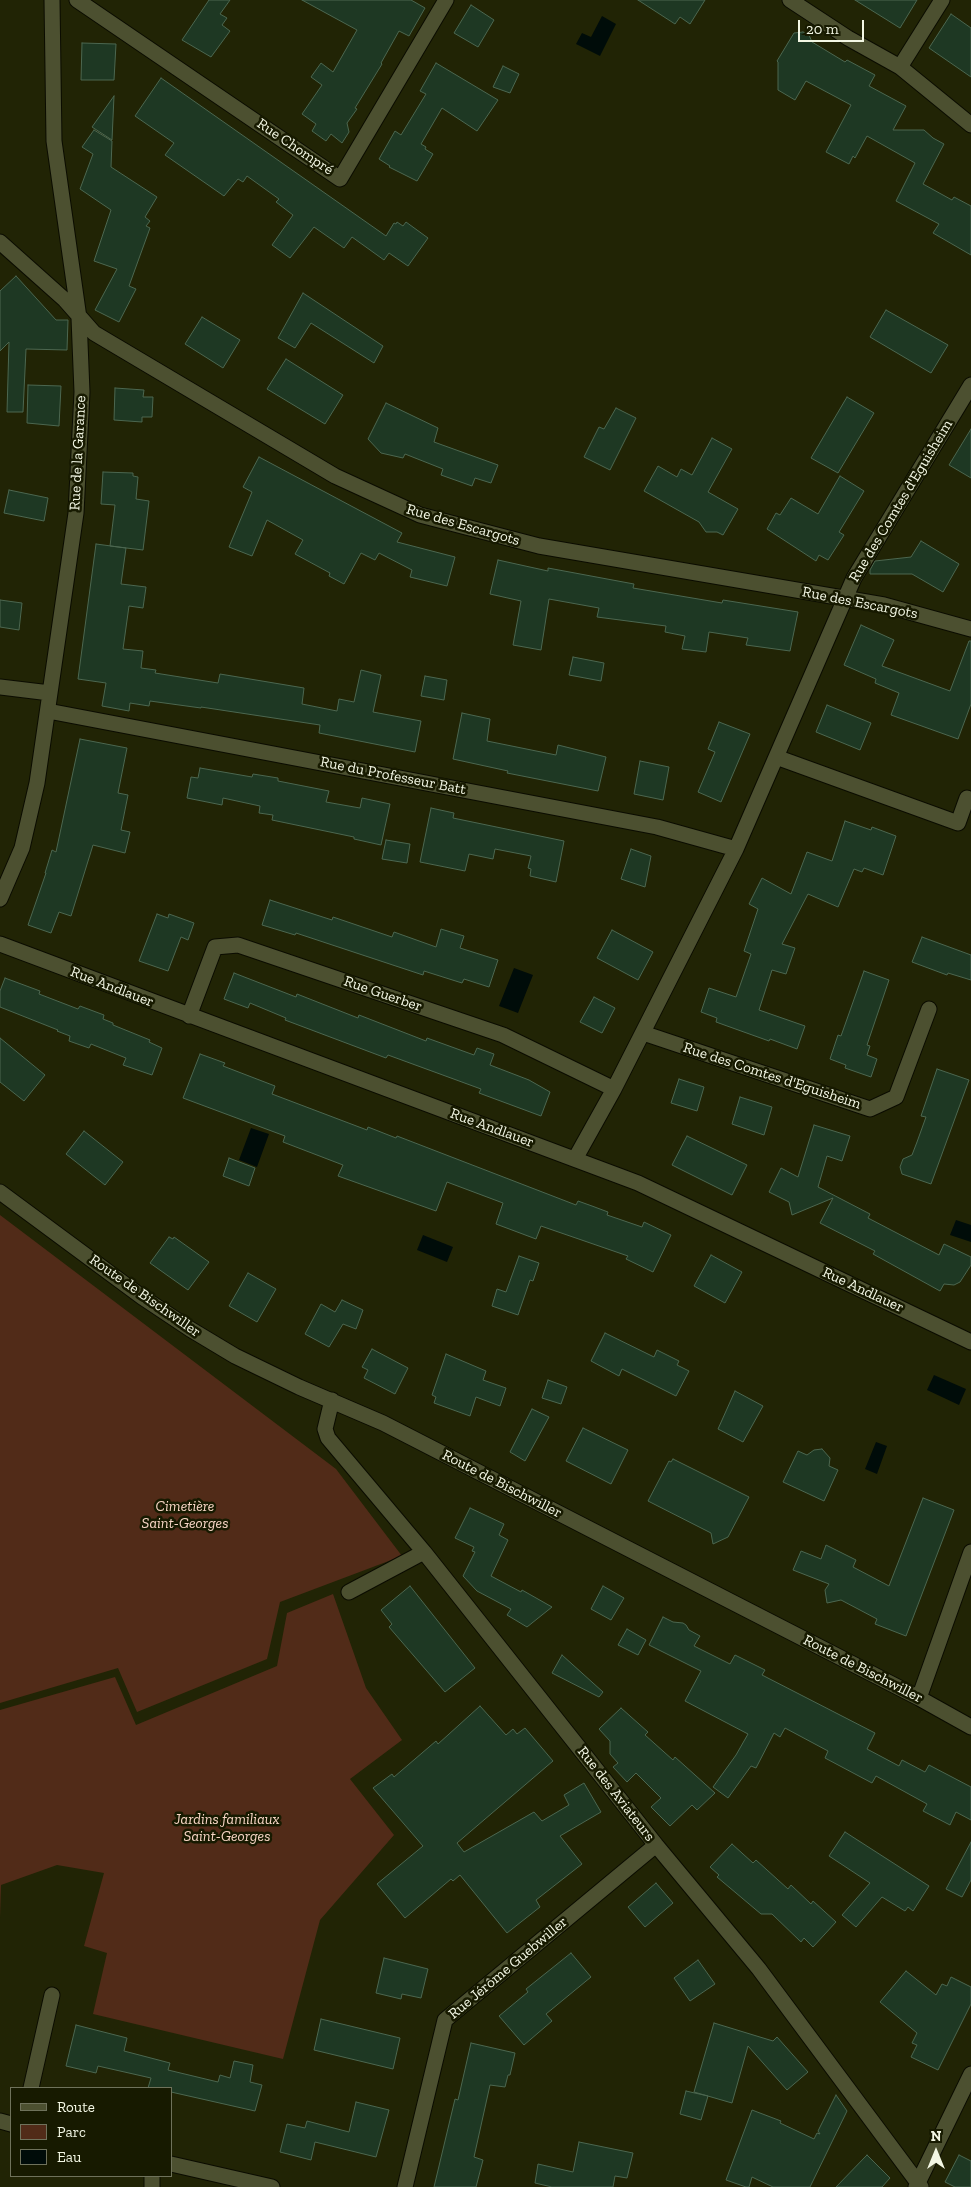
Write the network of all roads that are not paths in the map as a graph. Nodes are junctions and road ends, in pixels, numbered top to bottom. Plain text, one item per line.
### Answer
1 (52, 0) edge
2 (77, 0) edge
3 (446, 0) edge
4 (790, 0) edge
5 (942, 0) edge
6 (900, 67) junction
7 (971, 125) edge
8 (0, 242) edge
9 (79, 318) junction
10 (971, 385) edge
11 (844, 599) junction
12 (971, 629) edge
13 (0, 687) edge
14 (50, 693) junction
15 (48, 711) junction
16 (776, 757) junction
17 (966, 798) dead end
18 (736, 848) junction
19 (0, 899) edge
20 (0, 944) edge
21 (929, 1009) dead end
22 (189, 1016) junction
23 (643, 1033) junction
24 (614, 1089) junction
25 (575, 1159) junction
26 (0, 1184) edge
27 (0, 1192) edge
28 (45, 1224) junction
29 (971, 1342) edge
30 (332, 1400) junction
31 (424, 1552) junction
32 (971, 1552) edge
33 (349, 1592) dead end
34 (920, 1698) junction
35 (971, 1727) edge
36 (656, 1845) junction
37 (52, 1995) dead end
38 (971, 2074) edge
39 (31, 2087) edge
40 (172, 2164) edge
41 (918, 2186) edge
42 (272, 2187) edge
43 (405, 2187) edge

1 - 9 street, Rue de la Garance
2 - 3 street, Rue Chompré
4 - 6 street
5 - 6 street
6 - 7 street
8 - 9 street, Rue des Escargots
9 - 11 street, Rue des Escargots
9 - 14 street, Rue de la Garance
10 - 11 street, Rue des Comtes d'Eguisheim
11 - 12 street, Rue des Escargots
11 - 16 street, Rue des Comtes d'Eguisheim
13 - 14 street
14 - 15 street, Rue de la Garance
15 - 18 street, Rue du Professeur Batt
15 - 19 street, Rue de la Garance
16 - 17 street
16 - 18 street, Rue des Comtes d'Eguisheim
18 - 23 street, Rue des Comtes d'Eguisheim
20 - 22 street, Rue Andlauer
21 - 23 street, Rue des Comtes d'Eguisheim
22 - 24 street, Rue Guerber
22 - 25 street, Rue Andlauer
23 - 24 street, Rue des Comtes d'Eguisheim
24 - 25 street, Rue des Comtes d'Eguisheim
25 - 29 street, Rue Andlauer
26 - 28 street, Route de Bischwiller
27 - 28 street, Route de Bischwiller
28 - 30 street, Route de Bischwiller
30 - 31 street, Rue des Aviateurs
30 - 34 street, Route de Bischwiller
31 - 33 street
31 - 36 street, Rue des Aviateurs
32 - 34 street
34 - 35 street, Route de Bischwiller
36 - 41 street, Rue des Aviateurs
36 - 43 street, Rue Jérôme Guebwiller
37 - 39 street
38 - 41 street
40 - 42 street

